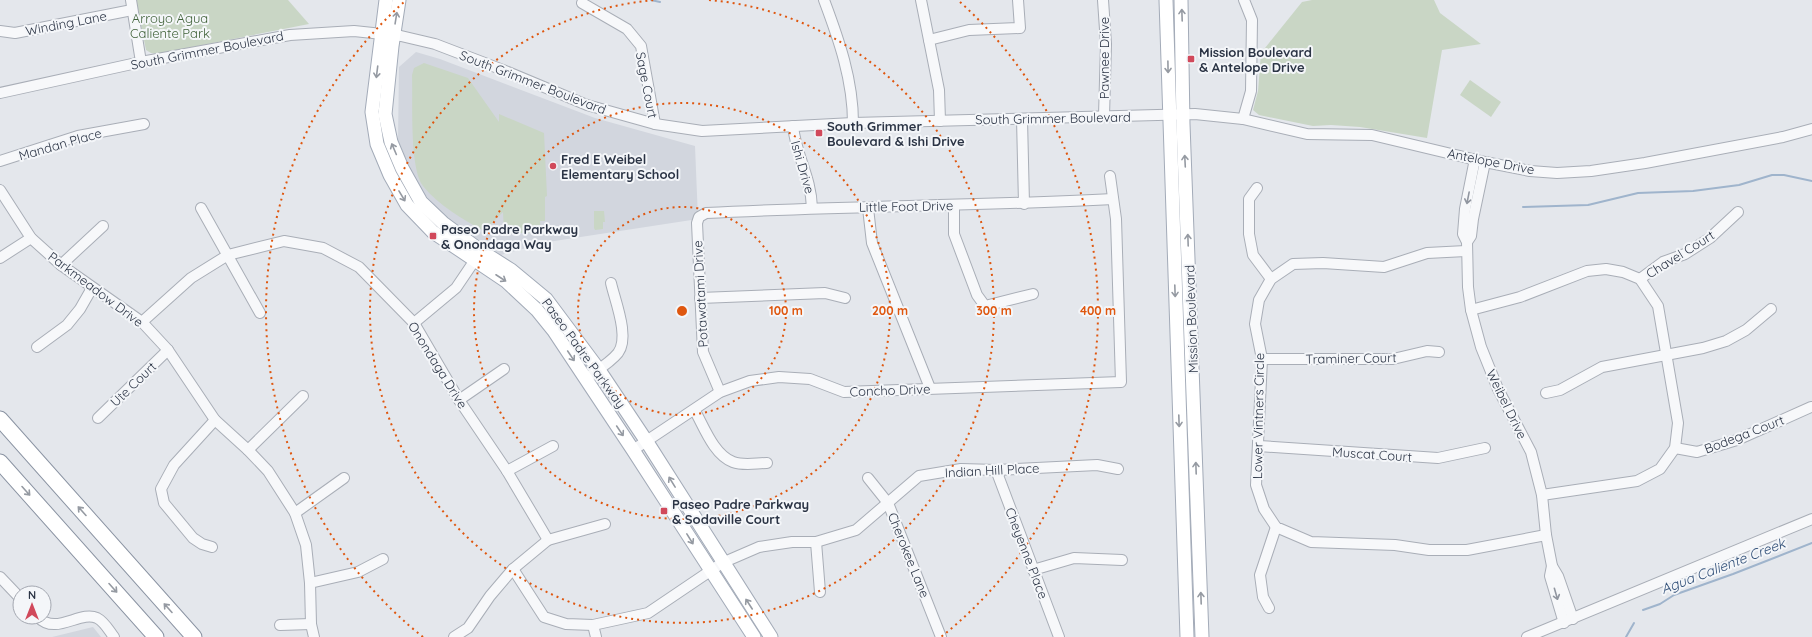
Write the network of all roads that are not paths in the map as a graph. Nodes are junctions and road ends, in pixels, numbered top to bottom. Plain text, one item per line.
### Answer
1 (386, 0) edge
2 (399, 0) edge
3 (824, 0) edge
4 (921, 0) edge
5 (1018, 0) edge
6 (1103, 0) edge
7 (1166, 0) edge
8 (1181, 0) edge
9 (1244, 0) edge
10 (582, 3) dead end
11 (131, 5) edge
12 (0, 31) edge
13 (388, 35) junction
14 (929, 40) junction
15 (141, 62) junction
16 (0, 94) edge
17 (1169, 115) junction
18 (1183, 115) junction
19 (1104, 116) junction
20 (1022, 119) junction
21 (1243, 119) junction
22 (940, 121) junction
23 (854, 123) junction
24 (144, 124) dead end
25 (655, 124) junction
26 (793, 126) junction
27 (1812, 129) edge
28 (1475, 159) junction
29 (0, 161) edge
30 (1485, 162) junction
31 (1110, 176) dead end
32 (1257, 188) dead end
33 (0, 190) edge
34 (1113, 199) junction
35 (1024, 204) junction
36 (954, 205) junction
37 (201, 208) dead end
38 (812, 208) junction
39 (868, 208) junction
40 (1738, 212) dead end
41 (699, 217) joint
42 (103, 226) dead end
43 (31, 238) junction
44 (1467, 246) junction
45 (228, 255) junction
46 (477, 256) junction
47 (0, 258) edge
48 (61, 265) junction
49 (1640, 279) junction
50 (1270, 280) junction
51 (611, 283) dead end
52 (92, 288) junction
53 (1033, 294) dead end
54 (700, 298) junction
55 (845, 298) dead end
56 (1771, 309) dead end
57 (1471, 310) junction
58 (260, 313) dead end
59 (142, 322) junction
60 (414, 323) junction
61 (37, 347) dead end
62 (168, 350) junction
63 (1439, 352) dead end
64 (1667, 354) junction
65 (1262, 359) junction
66 (504, 369) dead end
67 (598, 370) junction
68 (586, 378) junction
69 (930, 388) junction
70 (720, 392) junction
71 (1546, 393) dead end
72 (303, 396) dead end
73 (459, 400) junction
74 (1811, 407) dead end
75 (695, 411) junction
76 (98, 418) dead end
77 (0, 419) edge
78 (215, 420) junction
79 (647, 442) junction
80 (553, 446) dead end
81 (1259, 446) junction
82 (1485, 448) dead end
83 (1675, 448) junction
84 (248, 450) junction
85 (633, 450) junction
86 (0, 462) edge
87 (767, 462) dead end
88 (996, 470) junction
89 (1118, 470) dead end
90 (507, 471) junction
91 (344, 478) dead end
92 (868, 478) dead end
93 (1542, 495) junction
94 (888, 502) junction
95 (295, 513) junction
96 (1812, 519) edge
97 (605, 524) dead end
98 (1276, 527) junction
99 (1546, 534) junction
100 (548, 540) junction
101 (816, 542) junction
102 (212, 547) dead end
103 (383, 559) dead end
104 (1122, 560) dead end
105 (722, 563) junction
106 (513, 569) junction
107 (710, 570) junction
108 (1033, 570) junction
109 (0, 577) edge
110 (310, 583) junction
111 (12, 590) edge
112 (820, 592) dead end
113 (1269, 608) dead end
114 (1568, 621) junction
115 (311, 624) junction
116 (593, 624) junction
117 (52, 625) edge
118 (280, 626) dead end
119 (111, 634) edge
120 (156, 637) edge
121 (194, 637) edge
122 (314, 637) edge
123 (454, 637) edge
124 (596, 637) edge
125 (754, 637) edge
126 (771, 637) edge
127 (941, 637) edge
128 (1059, 637) edge
129 (1187, 637) edge
130 (1202, 637) edge
131 (1527, 637) edge

1 - 13 main road, Paseo Padre Parkway
13 -> 2 main road, Paseo Padre Parkway
3 - 23 street
4 - 14 street
5 - 14 street
6 - 19 street, Pawnee Drive
7 -> 17 main road, Mission Boulevard
18 -> 8 main road, Mission Boulevard
9 - 21 street
10 - 25 street, Sage Court
11 - 12 street, Winding Lane
11 - 15 street
13 - 15 street, South Grimmer Boulevard
13 - 25 street, South Grimmer Boulevard
13 - 46 main road, Paseo Padre Parkway
14 - 22 street
15 - 16 street, South Grimmer Boulevard
17 - 18 street, Antelope Drive
17 - 19 street, South Grimmer Boulevard
17 -> 129 main road, Mission Boulevard
18 - 21 street, Antelope Drive
130 -> 18 main road, Mission Boulevard
19 - 20 street, South Grimmer Boulevard
20 - 22 street, South Grimmer Boulevard
20 - 35 street
21 - 28 street, Antelope Drive
22 - 23 street, South Grimmer Boulevard
23 - 26 street, South Grimmer Boulevard
24 - 29 street, Mandan Place
25 - 26 street, South Grimmer Boulevard
26 - 38 street, Ishi Drive
27 - 30 street, Antelope Drive
28 - 30 street, Antelope Drive
28 -> 44 street, Weibel Drive
30 - 44 street, Weibel Drive
31 - 34 street
32 - 50 street
33 - 43 street, Parkmeadow Drive
34 - 35 street, Little Foot Drive
34 - 69 street, Concho Drive
35 - 36 street, Little Foot Drive
36 - 39 street, Little Foot Drive
36 - 53 street
37 - 45 street
38 - 39 street, Little Foot Drive
38 - 41 street, Little Foot Drive
39 - 69 street
40 - 49 street, Chavel Court
41 - 54 street, Potawatami Drive
42 - 48 street
43 - 47 street
43 - 48 street, Parkmeadow Drive
44 - 50 street, Lower Vintners Circle
44 - 57 street, Weibel Drive
45 - 58 street
45 - 59 street, Onondaga Drive
45 - 60 street, Onondaga Drive
46 - 60 street
46 - 67 main road, Paseo Padre Parkway
46 -> 68 main road, Paseo Padre Parkway
48 - 52 street, Parkmeadow Drive
49 - 57 street
49 - 64 street
50 - 65 street, Lower Vintners Circle
51 - 67 street
52 - 59 street, Parkmeadow Drive
52 - 61 street
54 - 55 street
54 - 70 street, Potawatami Drive
56 - 64 street
57 - 93 street, Weibel Drive
59 - 62 street, Parkmeadow Drive
60 - 73 street, Onondaga Drive
62 - 76 street, Ute Court
62 - 78 street, Parkmeadow Drive
63 - 65 street, Traminer Court
64 - 71 street
64 - 83 street
65 - 81 street, Lower Vintners Circle
66 - 73 street
67 - 68 street
67 - 79 main road, Paseo Padre Parkway
68 -> 85 main road, Paseo Padre Parkway
69 - 70 street, Concho Drive
70 - 75 street, Concho Drive
72 - 84 street
73 - 90 street, Onondaga Drive
74 - 83 street, Bodega Court
75 - 79 street, Concho Drive
75 - 87 street
121 -> 77 highway
78 - 84 street, Parkmeadow Drive
78 - 102 street
79 - 85 street, Concho Drive
105 -> 79 main road, Paseo Padre Parkway
80 - 90 street
81 - 82 street, Muscat Court
81 - 98 street, Lower Vintners Circle
83 - 93 street
84 - 95 street, Parkmeadow Drive
85 -> 107 main road, Paseo Padre Parkway
86 -> 120 highway
88 - 89 street, Indian Hill Place
88 - 94 street, Indian Hill Place
88 - 108 street, Cheyenne Place
90 - 100 street, Onondaga Drive
91 - 95 street
92 - 94 street, Cherokee Lane
93 - 99 street, Weibel Drive
94 - 101 street, Indian Hill Place
94 - 127 street, Cherokee Lane
95 - 110 street, Parkmeadow Drive
96 - 114 street
97 - 100 street
98 - 99 street
98 - 113 street
99 - 114 street, Weibel Drive
100 - 106 street
101 - 105 street, Indian Hill Place
101 - 112 street
103 - 110 street
104 - 108 street
105 - 107 street, Indian Hill Place
126 -> 105 main road, Paseo Padre Parkway
106 - 116 street, Indian Hill Place
106 - 123 street
107 - 116 street, Indian Hill Place
107 - 125 main road, Paseo Padre Parkway
108 - 128 street, Cheyenne Place
109 - 111 street
110 - 115 street, Parkmeadow Drive
114 - 131 street
115 - 118 street
115 - 122 street, Parkmeadow Drive
116 - 124 street
117 - 119 street

